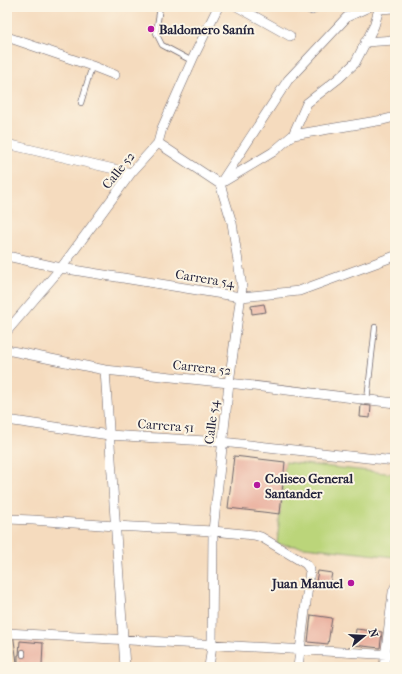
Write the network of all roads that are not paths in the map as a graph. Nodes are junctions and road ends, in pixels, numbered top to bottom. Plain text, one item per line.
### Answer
1 (160, 7) edge
2 (218, 7) edge
3 (238, 7) edge
4 (370, 7) edge
5 (395, 8) edge
6 (290, 36) dead end
7 (7, 37) edge
8 (395, 40) edge
9 (365, 42) junction
10 (192, 61) junction
11 (92, 66) junction
12 (115, 75) dead end
13 (81, 103) dead end
14 (395, 117) edge
15 (293, 135) junction
16 (158, 143) junction
17 (7, 144) edge
18 (131, 173) junction
19 (220, 184) junction
20 (7, 256) edge
21 (395, 256) edge
22 (61, 268) junction
23 (241, 297) junction
24 (375, 327) dead end
25 (7, 331) edge
26 (7, 350) edge
27 (104, 370) junction
28 (229, 383) junction
29 (367, 400) junction
30 (395, 403) edge
31 (7, 420) edge
32 (109, 434) junction
33 (222, 442) junction
34 (395, 461) edge
35 (7, 519) edge
36 (116, 526) junction
37 (213, 531) junction
38 (395, 587) edge
39 (7, 633) edge
40 (15, 636) edge
41 (123, 640) junction
42 (212, 645) junction
43 (300, 650) junction
44 (390, 655) edge
45 (18, 667) edge
46 (125, 667) edge
47 (209, 667) edge
48 (298, 667) edge
49 (384, 667) edge

1 - 10 lane
2 - 10 street, Calle 52
3 - 6 street
4 - 19 street
5 - 9 street
7 - 11 street
8 - 9 street
9 - 15 street
10 - 16 street, Calle 52
11 - 12 street
11 - 13 lane
14 - 15 street
15 - 19 street
16 - 18 street, Calle 52
16 - 19 street
17 - 18 street
18 - 22 street, Calle 52
19 - 23 street, Calle 54
20 - 22 street, Carrera 54
21 - 23 street, Carrera 54
22 - 23 street, Carrera 54
22 - 25 street, Calle 52
23 - 28 street, Calle 54
24 - 29 lane
26 - 27 street, Carrera 52
27 - 28 street, Carrera 52
27 - 32 street
28 - 29 street, Carrera 52
28 - 33 street, Calle 54
29 - 30 street, Carrera 52
31 - 32 street, Carrera 51
32 - 33 street, Carrera 51
32 - 36 street
33 - 34 street, Carrera 51
33 - 37 street, Calle 54
35 - 36 street
36 - 37 street
36 - 41 street
37 - 42 street, Calle 54
37 - 43 street
38 - 44 street
39 - 40 street
40 - 41 street
40 - 45 street
41 - 42 street
41 - 46 street
42 - 43 street
42 - 47 street, Calle 54
43 - 44 street
43 - 48 street
44 - 49 street

